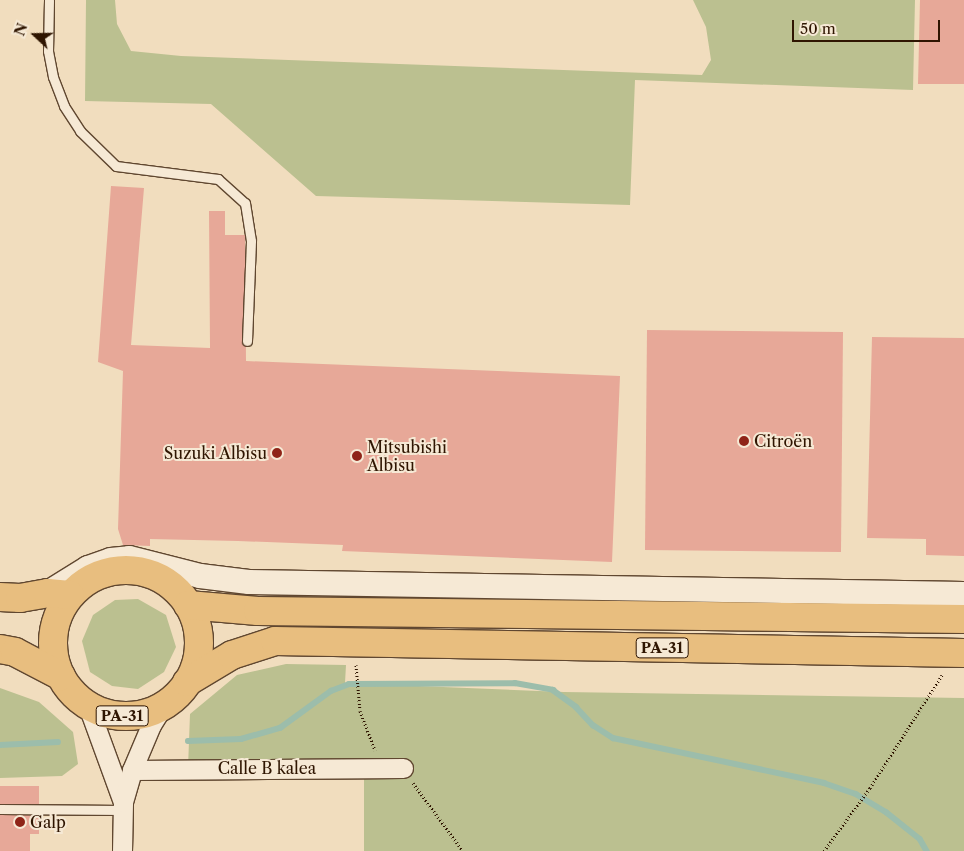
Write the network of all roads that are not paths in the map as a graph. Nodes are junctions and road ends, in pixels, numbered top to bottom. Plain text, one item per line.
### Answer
1 (49, 0) edge
2 (247, 341) dead end
3 (59, 594) junction
4 (964, 594) edge
5 (0, 598) edge
6 (188, 605) junction
7 (964, 619) edge
8 (0, 649) edge
9 (954, 653) edge
10 (60, 676) junction
11 (187, 682) junction
12 (164, 704) junction
13 (88, 706) junction
14 (396, 768) road end
15 (132, 770) junction
16 (123, 806) junction
17 (0, 809) edge
18 (122, 851) edge

1 - 2 lane
3 - 4 street
3 - 5 highway, PA-31
3 - 6 highway, PA-31
3 - 10 highway, PA-31
6 - 7 highway, PA-31
6 - 11 highway, PA-31
8 - 10 highway, PA-31
9 - 11 highway, PA-31
10 - 13 highway, PA-31
11 - 12 highway, PA-31
12 - 13 highway, PA-31
12 - 15 street
13 - 16 street
14 - 15 street, Calle B kalea
15 - 16 street
16 - 17 lane
16 - 18 street

